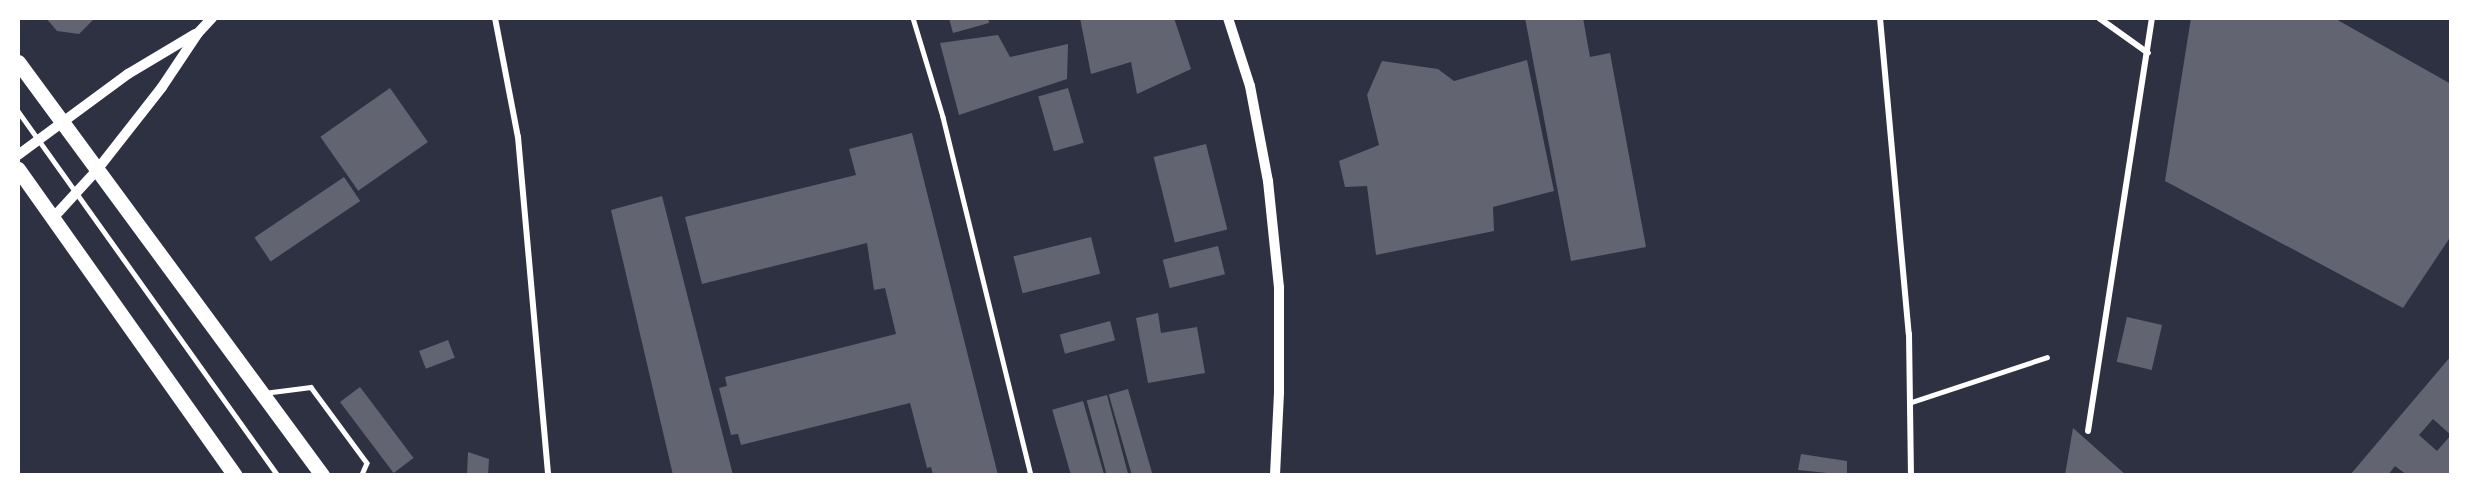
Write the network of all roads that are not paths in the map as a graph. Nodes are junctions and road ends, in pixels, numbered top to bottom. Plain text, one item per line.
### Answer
1 (212, 18) edge
2 (495, 18) edge
3 (913, 18) edge
4 (1228, 18) edge
5 (1880, 18) edge
6 (2099, 18) edge
7 (2152, 18) edge
8 (198, 33) junction
9 (2148, 53) junction
10 (18, 62) edge
11 (18, 111) edge
12 (63, 122) junction
13 (39, 140) junction
14 (18, 155) edge
15 (18, 169) edge
16 (97, 170) junction
17 (76, 193) junction
18 (53, 218) junction
19 (2047, 357) dead end
20 (262, 394) junction
21 (1912, 402) junction
22 (2088, 431) dead end
23 (235, 475) edge
24 (278, 475) edge
25 (322, 475) edge
26 (362, 475) edge
27 (548, 475) edge
28 (1031, 475) edge
29 (1275, 475) edge
30 (1911, 475) edge

1 - 8 street
2 - 27 street
3 - 28 lane
4 - 29 street
5 - 21 street
6 - 9 street
7 - 9 street
8 - 12 street
8 - 16 street
9 - 22 street
10 - 12 main road
11 - 13 lane
12 - 13 street
12 - 16 main road
13 - 14 street
13 - 17 lane
15 - 18 main road
16 - 17 street
16 - 20 main road
17 - 18 street
17 - 24 lane
18 - 23 main road
19 - 21 lane
20 - 25 main road
20 - 26 lane
21 - 30 street

